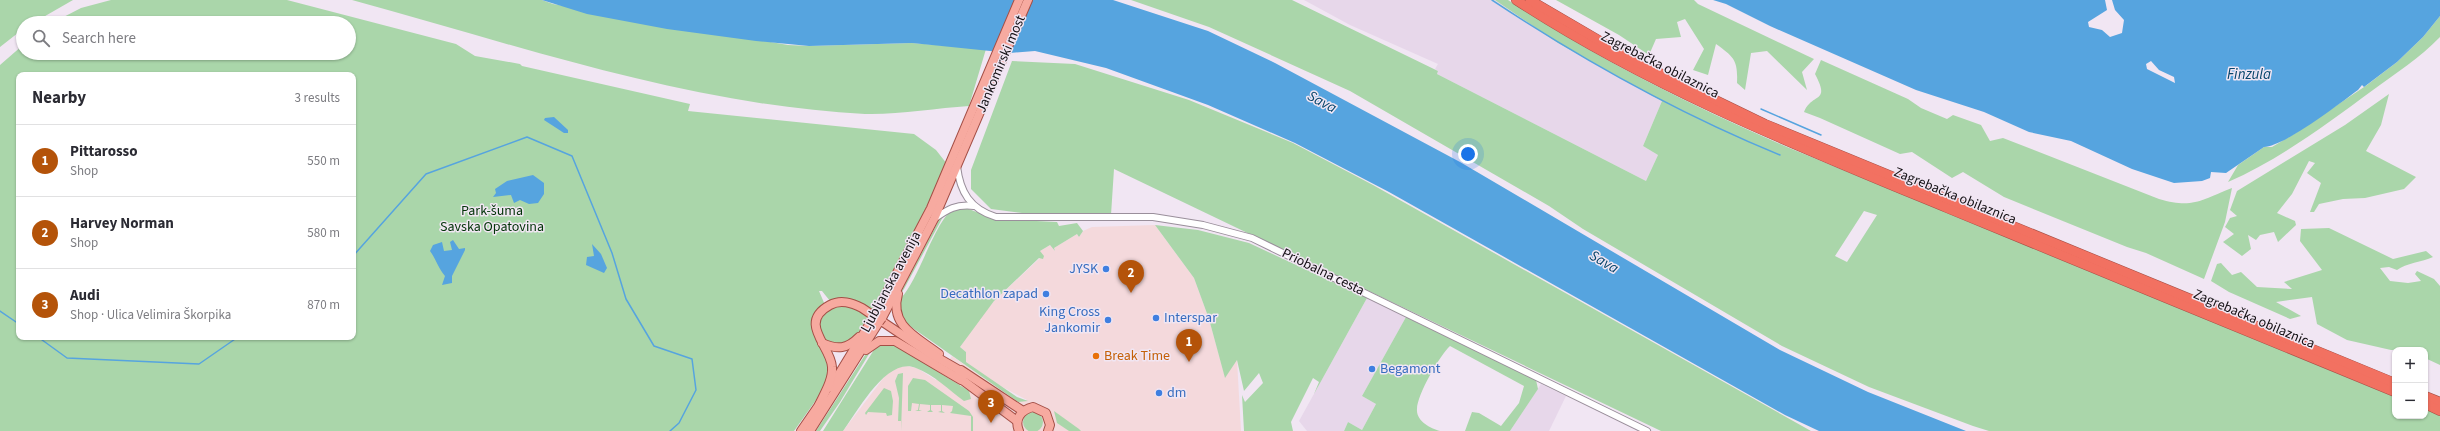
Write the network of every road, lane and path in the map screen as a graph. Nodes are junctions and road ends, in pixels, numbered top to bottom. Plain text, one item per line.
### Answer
1 (1019, 0) edge
2 (1028, 0) edge
3 (1516, 0) edge
4 (1530, 0) edge
5 (970, 126) junction
6 (958, 166) junction
7 (974, 206) junction
8 (934, 219) junction
9 (901, 281) junction
10 (877, 318) junction
11 (867, 329) junction
12 (822, 343) junction
13 (860, 355) junction
14 (963, 377) junction
15 (2392, 382) edge
16 (2392, 391) edge
17 (2428, 397) edge
18 (2440, 402) edge
19 (819, 405) junction
20 (2428, 405) edge
21 (1023, 411) junction
22 (2440, 411) edge
23 (1017, 421) junction
24 (1051, 429) edge
25 (801, 431) edge
26 (810, 431) edge
27 (1019, 431) edge
28 (1647, 431) edge

1 - 5 main road, Jankomirski most
2 - 5 main road, Jankomirski most
3 - 16 highway, Zagrebačka obilaznica
4 - 15 highway, Zagrebačka obilaznica
5 - 6 main road, Ljubljanska avenija
5 - 10 main road, Ljubljanska avenija
6 - 7 street, Priobalna cesta
6 - 8 main road, Ljubljanska avenija
7 - 8 street
7 - 28 street, Priobalna cesta
8 - 9 main road, Ljubljanska avenija
9 - 10 main road, Ljubljanska avenija
9 - 14 main road
10 - 11 main road, Ljubljanska avenija
10 - 13 main road, Ljubljanska avenija
11 - 12 main road
11 - 19 main road, Ljubljanska avenija
12 - 14 main road
12 - 19 main road
13 - 14 main road
13 - 26 main road, Ljubljanska avenija
14 - 21 main road
14 - 23 main road
17 - 18 highway
19 - 25 main road, Ljubljanska avenija
20 - 22 highway
21 - 23 main road
21 - 24 main road
23 - 27 main road

